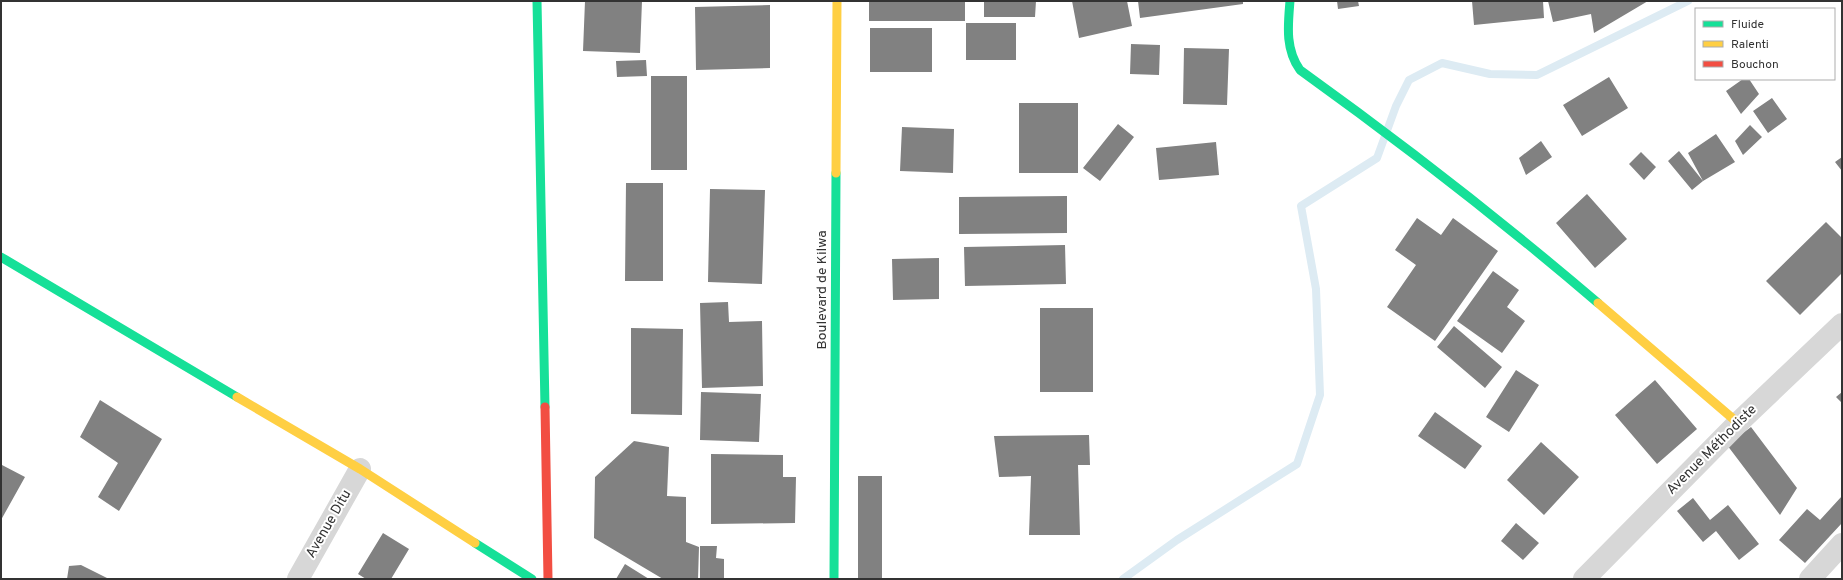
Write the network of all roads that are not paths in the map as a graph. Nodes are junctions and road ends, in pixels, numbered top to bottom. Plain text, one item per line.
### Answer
1 (537, 1) edge
2 (837, 1) edge
3 (1290, 1) edge
4 (1, 257) edge
5 (1842, 324) edge
6 (1738, 423) junction
7 (360, 469) junction
8 (1842, 544) edge
9 (298, 579) edge
10 (532, 579) edge
11 (548, 579) edge
12 (834, 579) edge
13 (1584, 579) edge
14 (1810, 579) edge

1 - 11 street
2 - 12 street, Boulevard de Kilwa
3 - 6 street
4 - 7 street
5 - 6 street, Avenue Méthodiste
6 - 13 street, Avenue Méthodiste
7 - 9 street, Avenue Ditu
7 - 10 street
8 - 14 street

